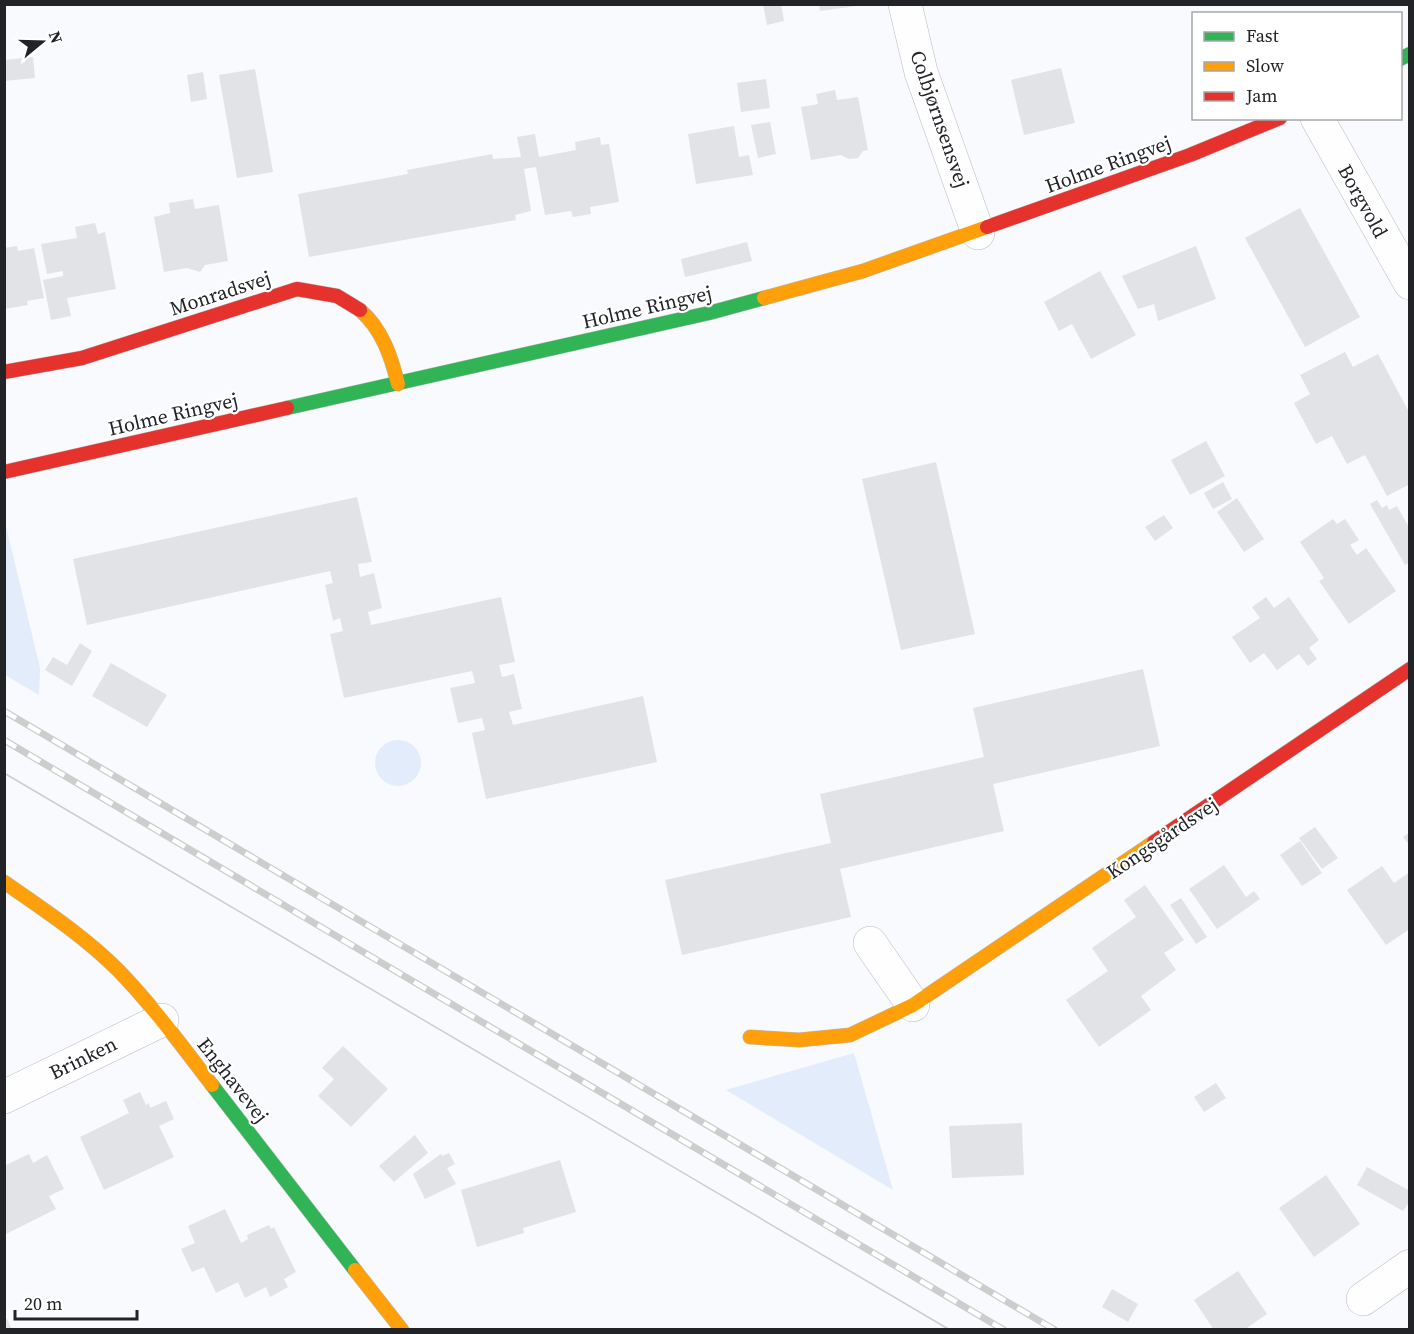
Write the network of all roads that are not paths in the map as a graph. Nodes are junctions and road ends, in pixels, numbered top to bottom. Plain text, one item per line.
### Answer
1 (905, 4) edge
2 (1275, 120) edge
3 (1318, 120) edge
4 (978, 233) junction
5 (1410, 283) edge
6 (4, 372) edge
7 (398, 384) junction
8 (4, 472) edge
9 (1410, 669) edge
10 (4, 882) edge
11 (870, 943) dead end
12 (913, 1005) junction
13 (162, 1020) junction
14 (750, 1036) dead end
15 (4, 1097) edge
16 (1410, 1266) edge
17 (1363, 1299) dead end
18 (402, 1329) edge

1 - 4 street, Colbjørnsensvej
2 - 4 street, Holme Ringvej
3 - 5 street, Borgvold
4 - 7 street, Holme Ringvej
6 - 7 street, Monradsvej
7 - 8 street, Holme Ringvej
9 - 12 street, Kongsgårdsvej
10 - 13 street, Enghavevej
11 - 12 street
12 - 14 street, Kongsgårdsvej
13 - 15 street, Brinken
13 - 18 street, Enghavevej
16 - 17 street

